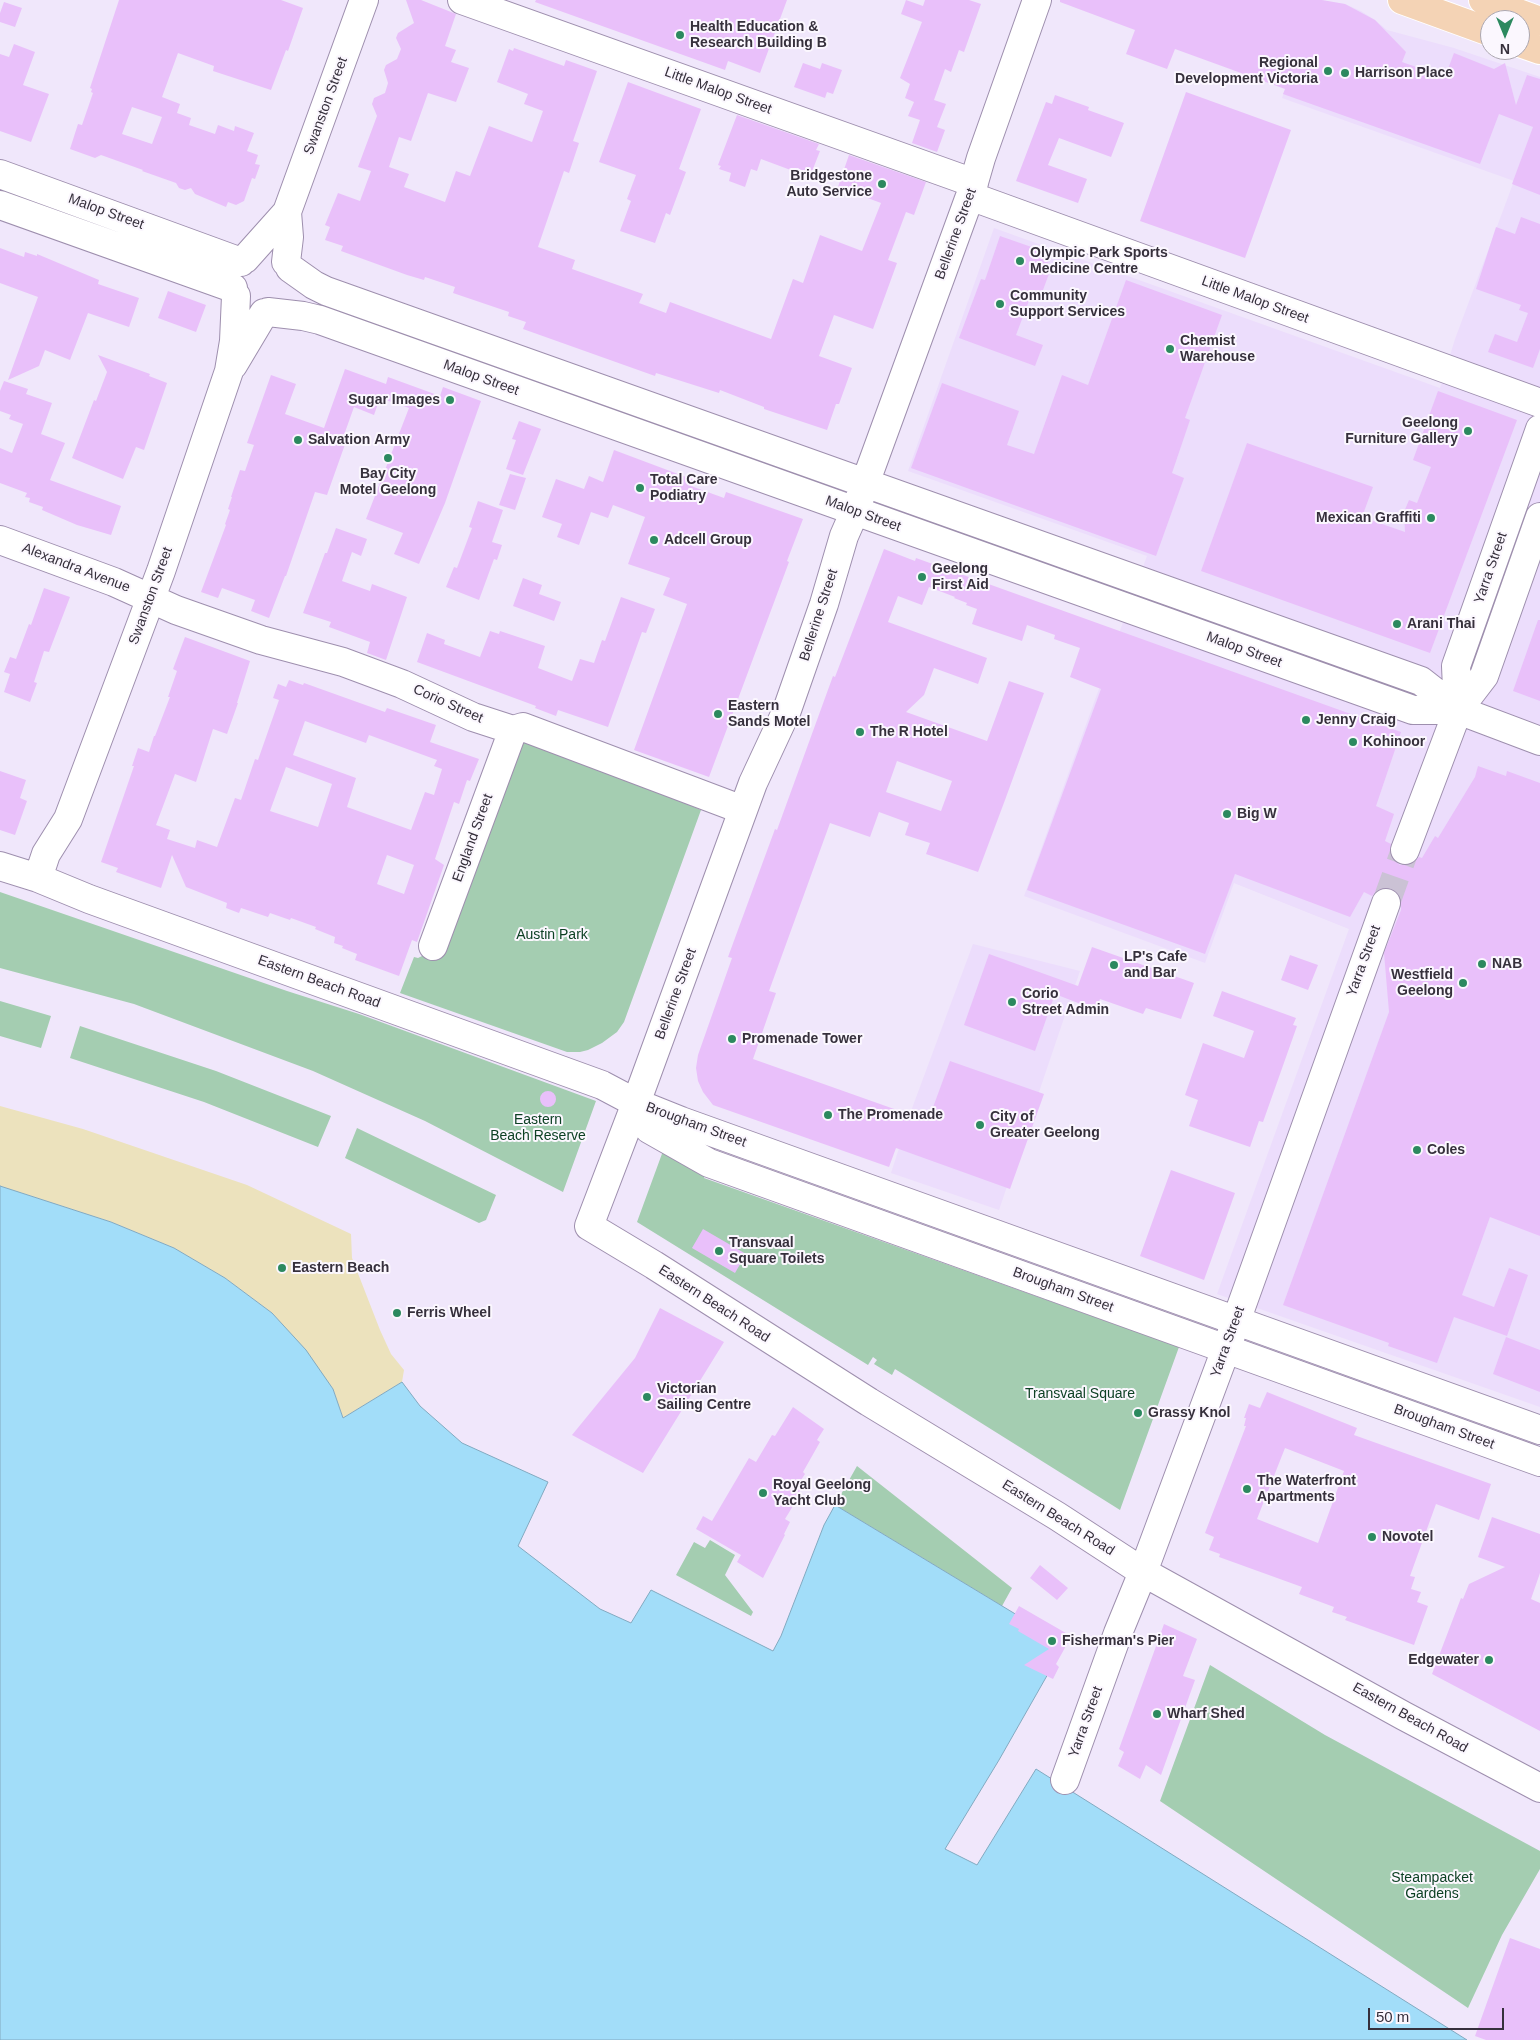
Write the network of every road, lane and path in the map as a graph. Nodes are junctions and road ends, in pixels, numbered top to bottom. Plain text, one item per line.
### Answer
1 (364, 0) edge
2 (462, 0) edge
3 (1037, 0) edge
4 (1402, 0) edge
5 (1483, 0) edge
6 (1540, 20) edge
7 (1480, 28) edge
8 (0, 174) edge
9 (972, 189) junction
10 (0, 205) edge
11 (287, 212) junction
12 (243, 260) junction
13 (288, 265) junction
14 (235, 292) junction
15 (266, 313) junction
16 (443, 332) junction
17 (432, 360) junction
18 (229, 370) junction
19 (609, 391) junction
20 (1540, 403) edge
21 (598, 420) junction
22 (1540, 428) edge
23 (865, 482) junction
24 (855, 511) junction
25 (1540, 517) edge
26 (0, 540) edge
27 (151, 598) junction
28 (1300, 638) junction
29 (1290, 666) junction
30 (1458, 710) junction
31 (518, 729) junction
32 (1540, 741) edge
33 (743, 810) junction
34 (1405, 850) tunnel mouth
35 (0, 866) edge
36 (46, 881) junction
37 (1386, 903) tunnel mouth
38 (433, 946) dead end
39 (636, 1103) junction
40 (873, 1190) junction
41 (863, 1218) junction
42 (589, 1226) joint
43 (1236, 1320) junction
44 (1226, 1349) junction
45 (1540, 1430) edge
46 (1540, 1462) edge
47 (1143, 1572) junction
48 (1065, 1780) dead end
49 (1540, 1788) edge

1 - 11 street, Swanston Street
2 - 9 street, Little Malop Street
3 - 9 street, Bellerine Street
4 - 7 main road
5 - 6 main road
8 - 12 street, Malop Street
9 - 20 street, Little Malop Street
9 - 23 street, Bellerine Street
10 - 14 street, Malop Street
11 - 12 street, Swanston Street
11 - 13 street, Swanston Street
12 - 13 street
12 - 14 street
13 - 15 street
13 - 16 street, Malop Street
14 - 15 street
14 - 18 street, Swanston Street
15 - 17 street, Malop Street
15 - 18 street, Swanston Street
16 - 17 street
16 - 19 street, Malop Street
17 - 21 street, Malop Street
18 - 27 street, Swanston Street
19 - 21 street
19 - 23 street, Malop Street
21 - 24 street, Malop Street
22 - 30 street, Yarra Street
23 - 24 street, Bellerine Street
23 - 28 street, Malop Street
24 - 29 street, Malop Street
24 - 33 street, Bellerine Street
25 - 30 street, Yarra Street
26 - 27 street, Alexandra Avenue
27 - 31 street, Corio Street
27 - 36 street, Swanston Street
28 - 29 street
28 - 30 street, Malop Street
29 - 30 street, Malop Street
30 - 32 street, Malop Street
30 - 34 street, Yarra Street
31 - 33 street, Corio Street
31 - 38 street, England Street
33 - 39 street, Bellerine Street
35 - 36 street, Eastern Beach Road
36 - 39 street, Eastern Beach Road
37 - 43 street, Yarra Street
39 - 40 street, Brougham Street
39 - 41 street, Brougham Street
39 - 42 street, Bellerine Street
40 - 41 street
40 - 43 street, Brougham Street
41 - 44 street, Brougham Street
42 - 47 street, Eastern Beach Road
43 - 44 street, Yarra Street
43 - 45 street, Brougham Street
44 - 46 street, Brougham Street
44 - 47 street, Yarra Street
47 - 48 street, Yarra Street
47 - 49 street, Eastern Beach Road

